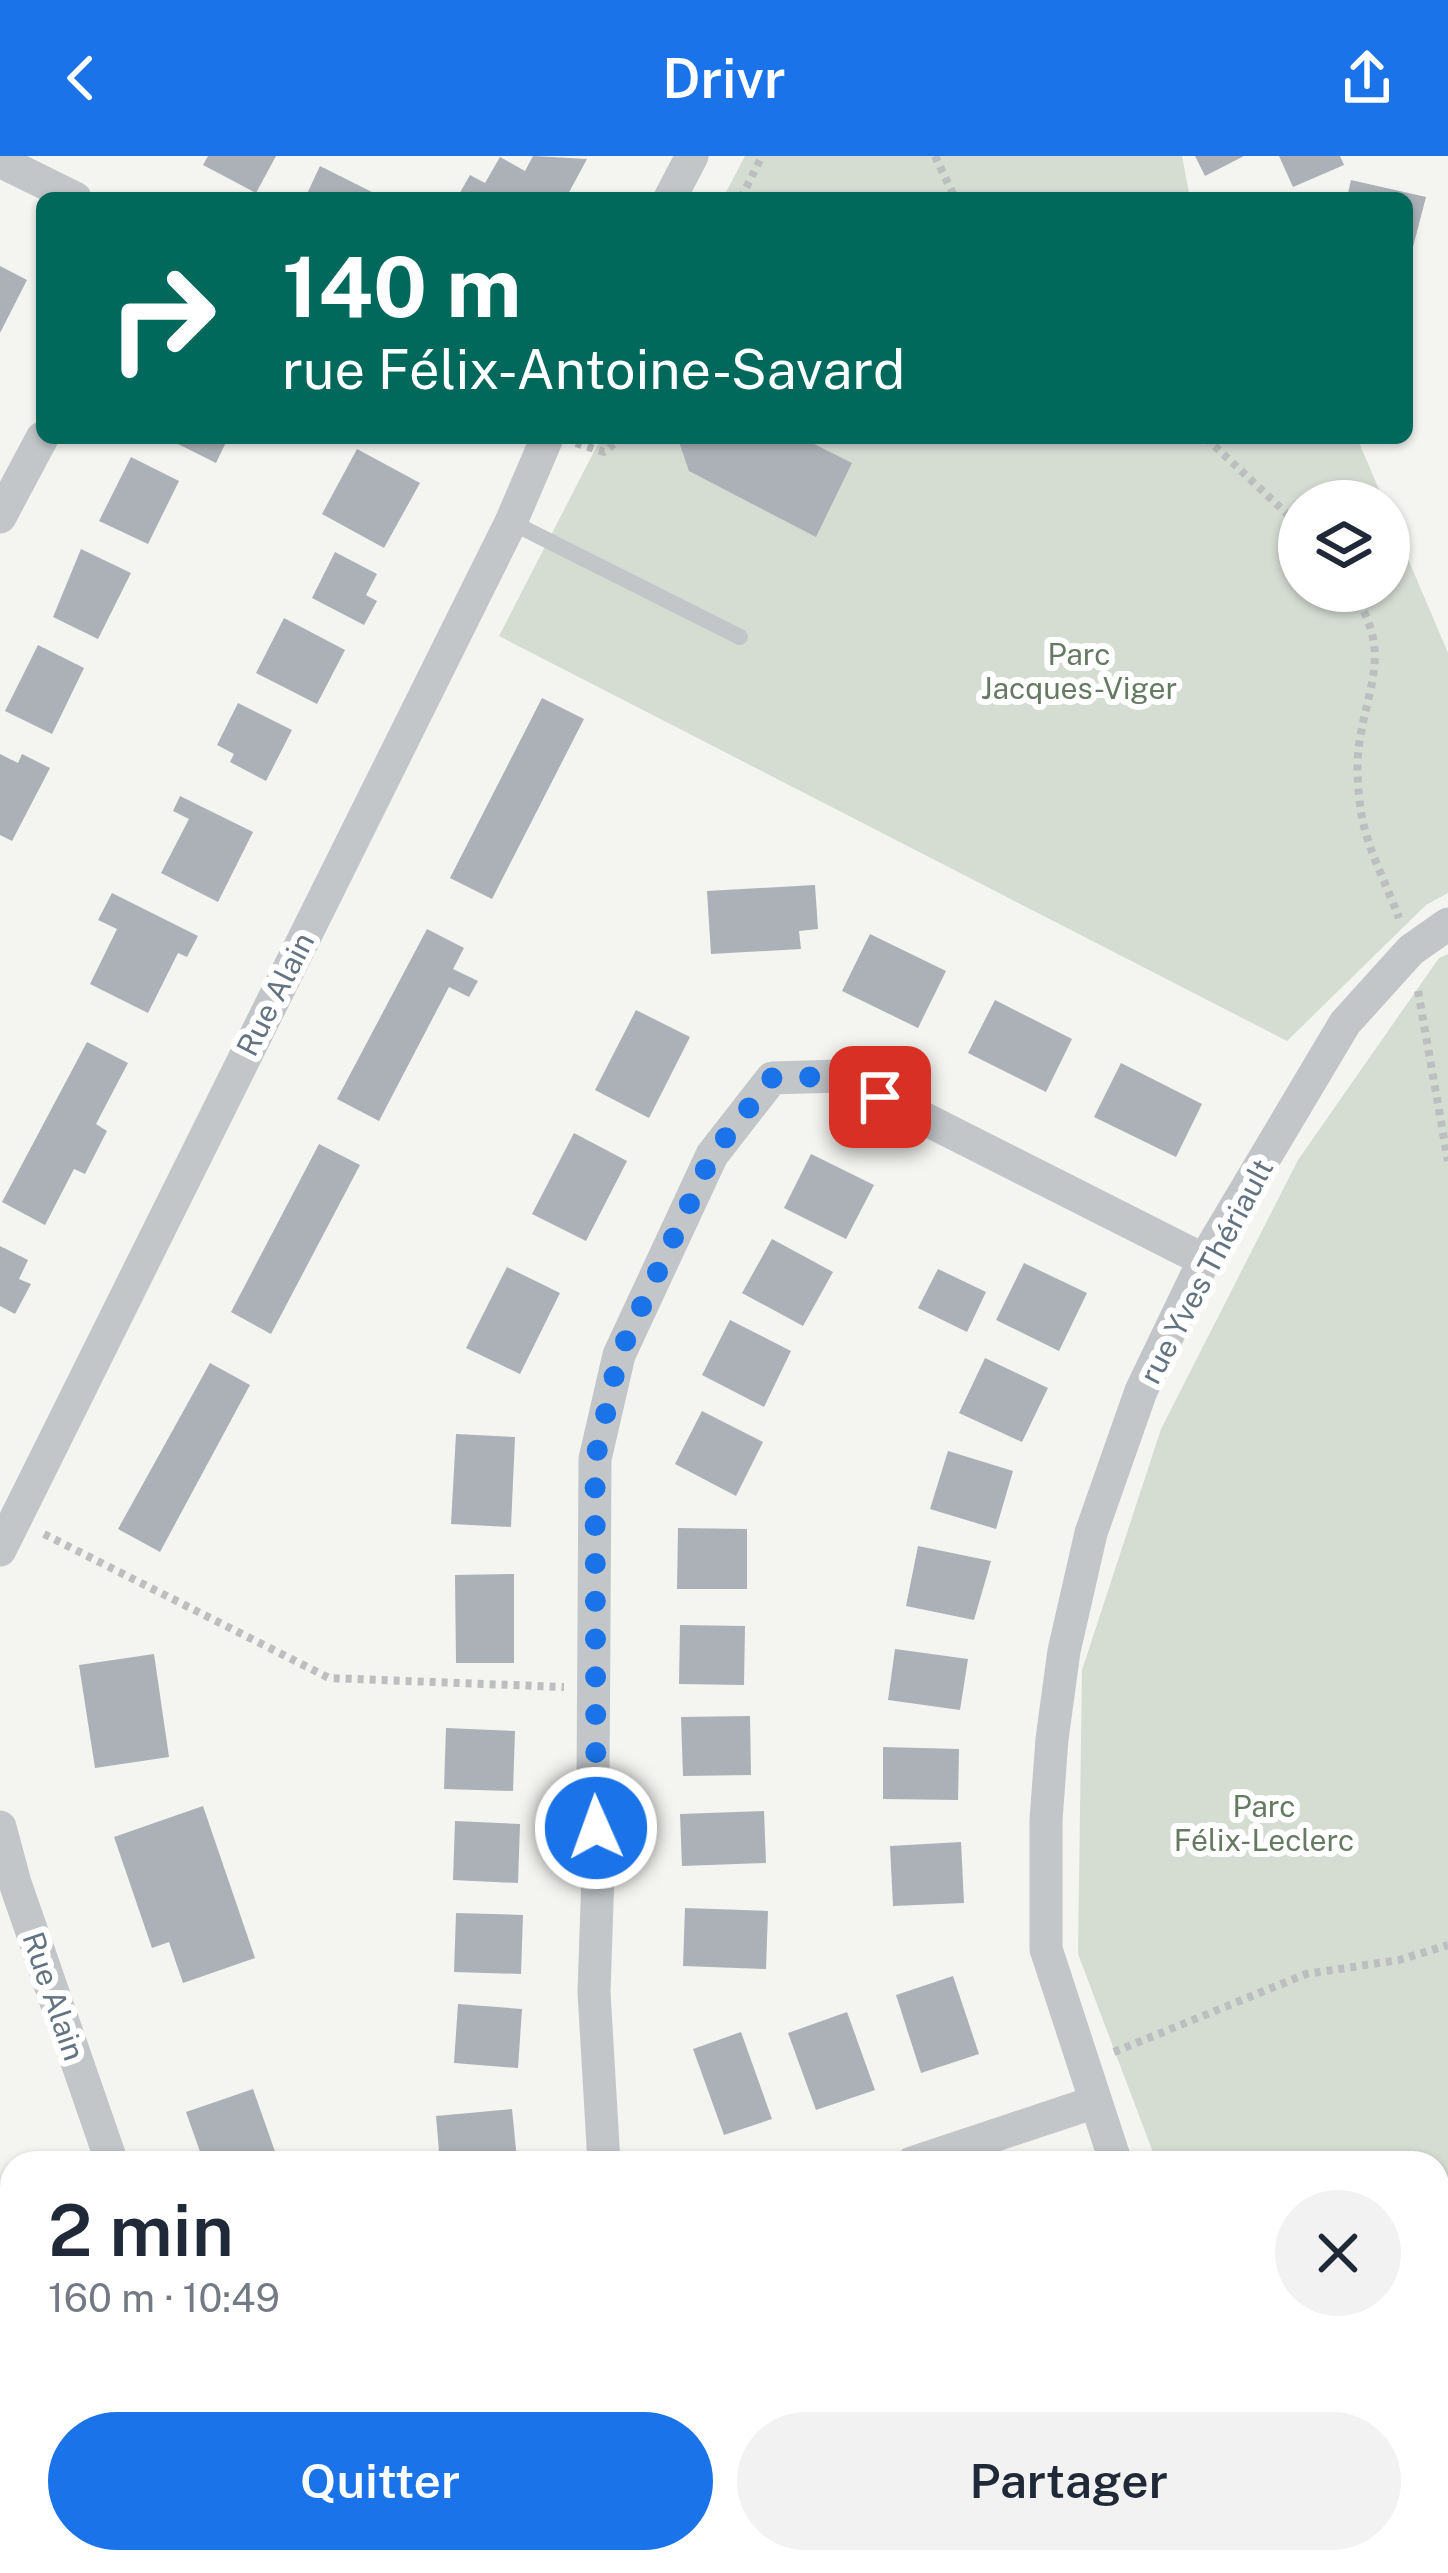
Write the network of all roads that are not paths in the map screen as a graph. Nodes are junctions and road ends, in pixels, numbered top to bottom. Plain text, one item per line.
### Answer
1 (692, 156) edge
2 (0, 160) edge
3 (64, 192) edge
4 (673, 192) edge
5 (39, 444) edge
6 (544, 444) edge
7 (0, 518) edge
8 (511, 522) junction
9 (740, 637) dead end
10 (1448, 924) edge
11 (1204, 1260) junction
12 (0, 1550) edge
13 (0, 1827) edge
14 (7, 1885) edge
15 (1095, 2102) junction
16 (107, 2151) edge
17 (603, 2151) edge
18 (948, 2151) edge
19 (1112, 2151) edge

1 - 4 street
2 - 3 street
5 - 7 street
6 - 8 street, Rue Alain
8 - 9 lane
8 - 12 street, Rue Alain
10 - 11 street, rue Yves Thériault
11 - 15 street, rue Yves Thériault
11 - 17 street
13 - 14 street, Rue Alain
14 - 16 street, Rue Alain
15 - 18 street
15 - 19 street, rue Yves Thériault

